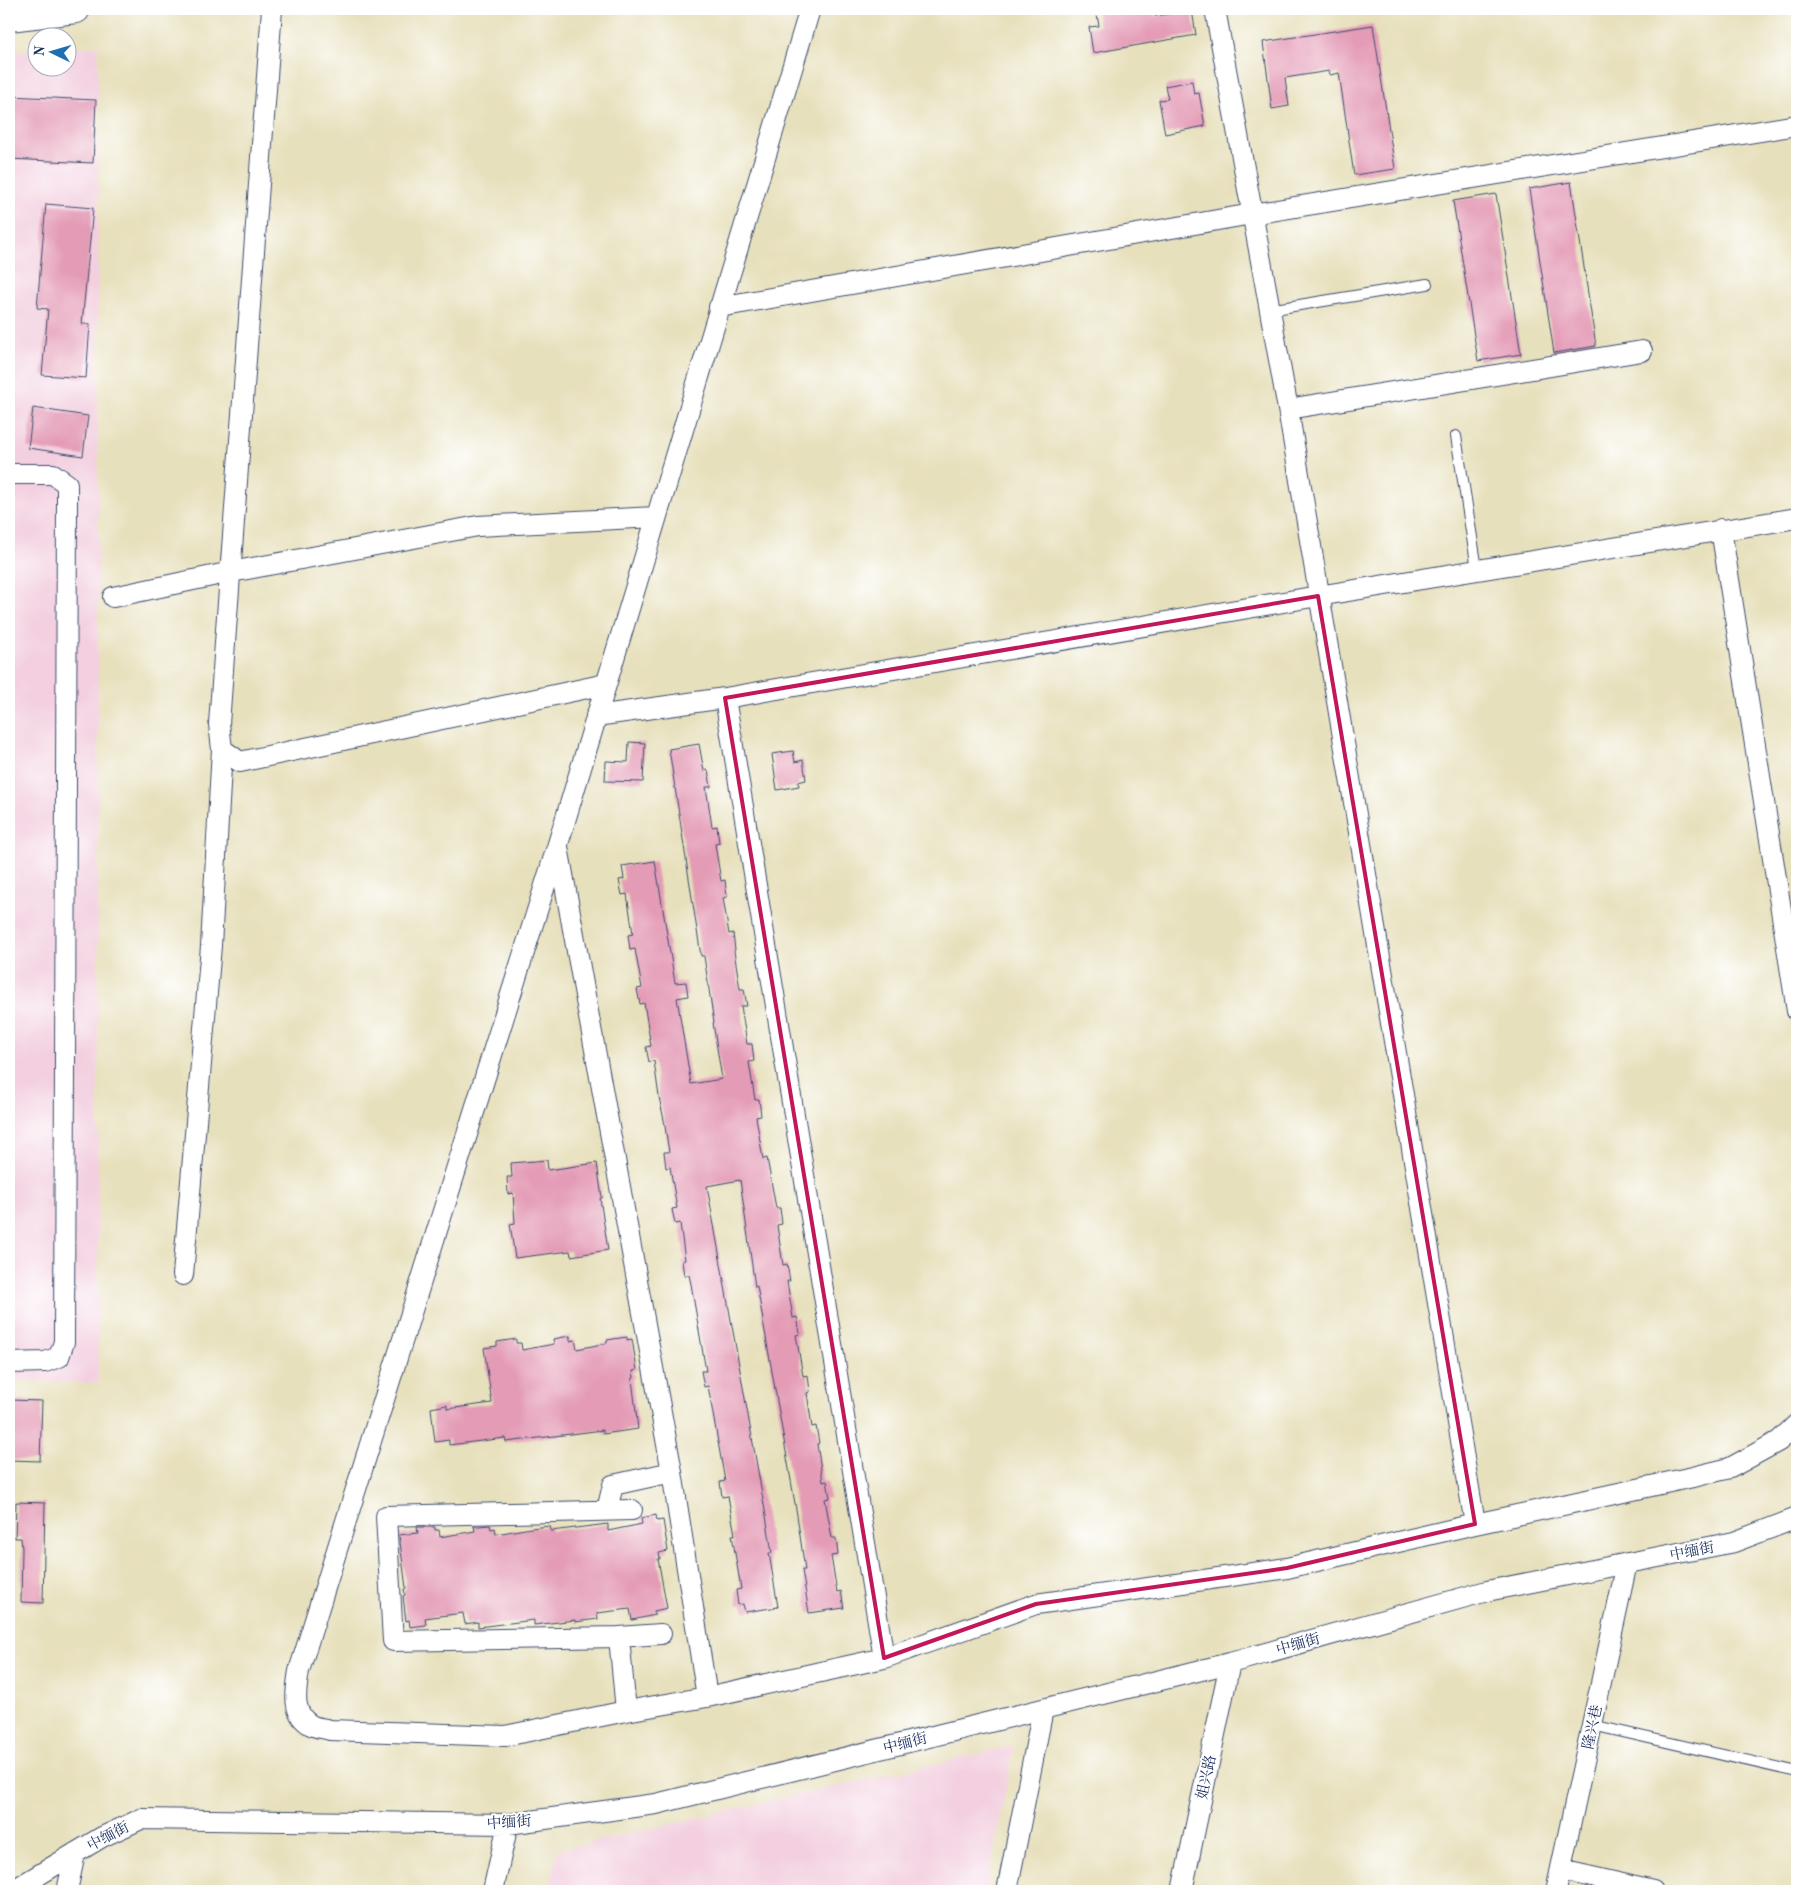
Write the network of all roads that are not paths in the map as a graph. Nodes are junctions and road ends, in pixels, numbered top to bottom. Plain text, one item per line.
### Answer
1 (76, 9) edge
2 (272, 9) edge
3 (810, 9) edge
4 (1214, 9) edge
5 (9, 17) edge
6 (1797, 125) edge
7 (1252, 214) junction
8 (1427, 284) dead end
9 (719, 307) junction
10 (1269, 310) junction
11 (1642, 351) dead end
12 (1288, 409) junction
13 (1456, 436) dead end
14 (9, 474) edge
15 (656, 517) junction
16 (1797, 518) edge
17 (1721, 529) junction
18 (1477, 570) junction
19 (231, 572) junction
20 (1318, 596) junction
21 (113, 597) dead end
22 (606, 684) junction
23 (726, 698) junction
24 (596, 716) junction
25 (222, 749) junction
26 (558, 844) junction
27 (1797, 1011) edge
28 (183, 1275) dead end
29 (9, 1363) edge
30 (1797, 1424) edge
31 (672, 1472) junction
32 (608, 1510) junction
33 (632, 1510) dead end
34 (1797, 1518) edge
35 (1476, 1524) junction
36 (1627, 1563) junction
37 (661, 1634) dead end
38 (619, 1637) junction
39 (884, 1658) junction
40 (1230, 1663) junction
41 (707, 1697) junction
42 (1043, 1709) junction
43 (626, 1711) junction
44 (1592, 1725) junction
45 (1797, 1772) edge
46 (508, 1824) junction
47 (75, 1854) junction
48 (1561, 1870) junction
49 (12, 1891) edge
50 (67, 1891) edge
51 (493, 1891) edge
52 (1007, 1891) edge
53 (1182, 1891) edge
54 (1556, 1891) edge
55 (1653, 1891) edge

1 - 5 street
2 - 19 street
3 - 9 street
4 - 7 street
6 - 7 street
7 - 9 street
7 - 10 street
8 - 10 lane
9 - 15 street
10 - 12 street
11 - 12 street
12 - 20 street
13 - 18 lane
14 - 29 street
15 - 19 street
15 - 22 street
16 - 17 street
17 - 18 street
17 - 27 street
18 - 20 street
19 - 21 street
19 - 25 street
20 - 23 street
20 - 35 street
22 - 24 street
22 - 25 street
23 - 24 street
23 - 39 street
24 - 26 street
25 - 28 street
26 - 31 street
26 - 43 street
30 - 35 street
31 - 32 street
31 - 41 street
32 - 33 street
32 - 38 street
34 - 36 street, 中缅街
35 - 39 street
36 - 40 street, 中缅街
36 - 44 street, 隆兴巷
37 - 38 street
38 - 43 street
39 - 41 street
40 - 42 street, 中缅街
40 - 53 street, 姐兴路
41 - 43 street
42 - 46 street, 中缅街
42 - 52 street
44 - 45 lane
44 - 48 street, 隆兴巷
46 - 47 street, 中缅街
46 - 51 street
47 - 49 street, 中缅街
47 - 50 street
48 - 54 street, 隆兴巷
48 - 55 street

